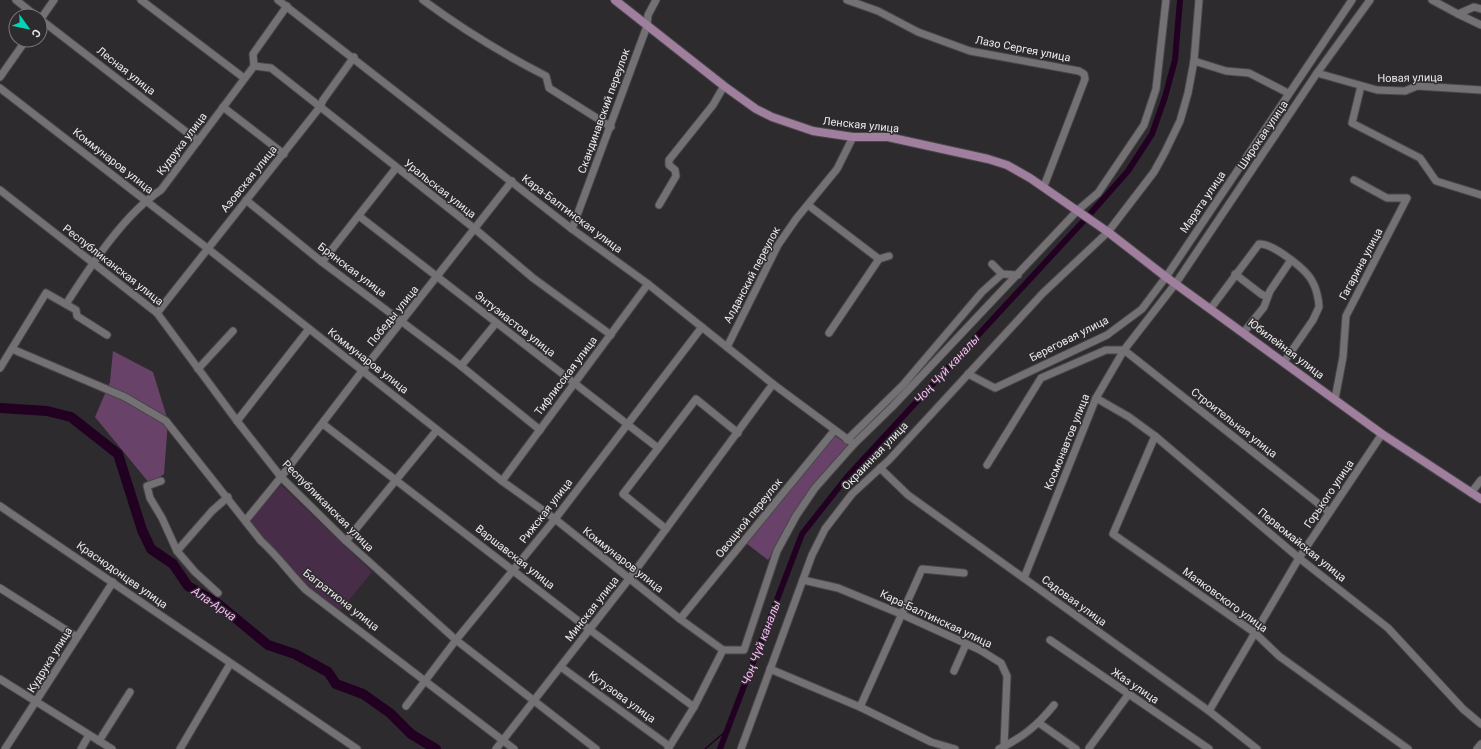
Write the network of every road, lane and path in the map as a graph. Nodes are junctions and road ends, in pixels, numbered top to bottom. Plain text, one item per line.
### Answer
1 (16, 0) edge
2 (54, 0) edge
3 (141, 0) edge
4 (278, 0) edge
5 (423, 0) edge
6 (615, 0) edge
7 (656, 0) edge
8 (847, 0) edge
9 (1166, 0) edge
10 (1199, 0) edge
11 (1352, 0) edge
12 (1370, 0) edge
13 (1432, 0) edge
14 (287, 6) junction
15 (26, 8) edge
16 (48, 9) edge
17 (1481, 9) edge
18 (1458, 14) junction
19 (1481, 25) edge
20 (48, 26) edge
21 (647, 26) junction
22 (20, 48) edge
23 (354, 57) junction
24 (1194, 61) junction
25 (254, 66) junction
26 (1317, 73) junction
27 (0, 77) edge
28 (244, 78) junction
29 (724, 86) junction
30 (1361, 86) junction
31 (0, 88) edge
32 (1481, 90) edge
33 (1288, 93) junction
34 (223, 107) junction
35 (320, 107) junction
36 (611, 127) junction
37 (854, 136) junction
38 (198, 141) junction
39 (284, 154) junction
40 (396, 168) junction
41 (1354, 180) dead end
42 (512, 181) junction
43 (1044, 186) junction
44 (0, 190) edge
45 (1481, 195) edge
46 (145, 200) junction
47 (246, 200) junction
48 (659, 205) dead end
49 (808, 205) junction
50 (1080, 211) junction
51 (359, 216) junction
52 (572, 229) junction
53 (475, 230) junction
54 (1107, 231) junction
55 (207, 248) junction
56 (889, 256) dead end
57 (879, 259) junction
58 (1291, 260) junction
59 (322, 262) junction
60 (92, 263) junction
61 (992, 264) dead end
62 (1002, 274) junction
63 (1235, 274) junction
64 (1018, 275) junction
65 (1166, 277) junction
66 (438, 278) junction
67 (1176, 283) junction
68 (648, 284) junction
69 (1267, 297) junction
70 (66, 304) junction
71 (1211, 308) junction
72 (157, 313) junction
73 (402, 322) junction
74 (496, 323) junction
75 (702, 327) junction
76 (308, 329) junction
77 (233, 331) dead end
78 (1244, 332) junction
79 (829, 333) dead end
80 (107, 335) dead end
81 (611, 335) junction
82 (727, 347) junction
83 (12, 349) junction
84 (1124, 350) junction
85 (1284, 362) junction
86 (461, 366) junction
87 (0, 368) edge
88 (198, 369) junction
89 (363, 370) junction
90 (968, 374) junction
91 (574, 384) junction
92 (773, 384) junction
93 (1096, 398) junction
94 (1335, 400) junction
95 (237, 421) junction
96 (323, 424) junction
97 (626, 424) junction
98 (437, 430) junction
99 (540, 430) junction
100 (834, 431) junction
101 (738, 433) junction
102 (1382, 434) junction
103 (1155, 436) junction
104 (850, 442) junction
105 (658, 448) junction
106 (987, 465) dead end
107 (880, 468) junction
108 (281, 477) junction
109 (396, 480) junction
110 (1481, 480) edge
111 (161, 481) dead end
112 (502, 481) junction
113 (1471, 493) junction
114 (228, 498) junction
115 (1481, 499) edge
116 (0, 506) edge
117 (1329, 512) junction
118 (246, 520) junction
119 (555, 520) junction
120 (666, 529) junction
121 (346, 541) junction
122 (177, 551) junction
123 (1300, 558) junction
124 (514, 570) junction
125 (964, 573) dead end
126 (1024, 578) junction
127 (629, 579) junction
128 (803, 580) junction
129 (113, 582) junction
130 (0, 588) edge
131 (218, 593) dead end
132 (902, 614) junction
133 (680, 619) junction
134 (590, 630) junction
135 (1255, 633) junction
136 (77, 637) junction
137 (456, 640) junction
138 (1050, 640) dead end
139 (966, 644) junction
140 (723, 650) junction
141 (230, 664) junction
142 (561, 667) junction
143 (770, 669) junction
144 (954, 671) dead end
145 (0, 680) edge
146 (426, 680) junction
147 (130, 692) dead end
148 (1128, 695) junction
149 (534, 701) junction
150 (37, 702) junction
151 (1054, 705) dead end
152 (406, 706) dead end
153 (694, 707) junction
154 (860, 707) junction
155 (1209, 711) junction
156 (1039, 723) junction
157 (1481, 724) edge
158 (89, 735) junction
159 (503, 740) junction
160 (99, 741) junction
161 (1481, 744) edge
162 (668, 747) edge
163 (1001, 748) edge
164 (5, 749) edge
165 (81, 749) edge
166 (112, 749) edge
167 (180, 749) edge
168 (357, 749) edge
169 (496, 749) edge
170 (514, 749) edge
171 (596, 749) edge
172 (741, 749) edge
173 (955, 749) edge
174 (1076, 749) edge
175 (1087, 749) edge
176 (1209, 749) edge
177 (1257, 749) edge
178 (1408, 749) edge
179 (1477, 749) edge

1 - 15 street
2 - 16 street
3 - 28 street
4 - 14 street, Кара-Балтинская улица
5 - 36 street
6 - 21 main road, Ленская улица
7 - 21 street, Скандинавский переулок
8 - 43 street, Лазо Сергея улица
9 - 50 street
10 - 24 street
11 - 33 street, Марата улица
12 - 26 street, Широкая улица
13 - 18 street
14 - 23 street, Кара-Балтинская улица
14 - 25 street, Кудрука улица
17 - 18 street
18 - 19 street
20 - 38 street, Лесная улица
21 - 29 main road, Ленская улица
21 - 36 street, Скандинавский переулок
22 - 27 street
23 - 35 street, Азовская улица
23 - 42 street, Кара-Балтинская улица
24 - 33 street
24 - 54 street
25 - 28 street, Кудрука улица
25 - 35 street, Уральская улица
26 - 30 street, Новая улица
26 - 67 street, Широкая улица
28 - 34 street, Кудрука улица
29 - 37 main road, Ленская улица
29 - 48 street
30 - 32 street, Новая улица
30 - 45 street
31 - 46 street, Коммунаров улица
33 - 65 street, Марата улица
34 - 38 street, Кудрука улица
34 - 39 street
35 - 39 street, Азовская улица
35 - 40 street, Уральская улица
36 - 52 street, Скандинавский переулок
37 - 43 main road, Ленская улица
37 - 49 street, Алданский переулок
38 - 46 street, Кудрука улица
39 - 47 street, Азовская улица
40 - 51 street
40 - 53 street, Уральская улица
41 - 94 street, Гагарина улица
42 - 52 street, Кара-Балтинская улица
42 - 53 street, Победы улица
43 - 50 main road, Ленская улица
44 - 60 street, Республиканская улица
46 - 55 street, Коммунаров улица
46 - 60 street, Кудрука улица
47 - 55 street, Азовская улица
47 - 59 street, Брянская улица
49 - 57 street
49 - 82 street, Алданский переулок
50 - 54 main road, Юбилейная улица
50 - 64 street
51 - 59 street
51 - 66 street, Энтузиастов улица
52 - 68 street, Кара-Балтинская улица
53 - 66 street, Победы улица
53 - 81 street, Уральская улица
54 - 65 main road, Юбилейная улица
54 - 90 street, Окраинная улица
55 - 72 street, Азовская улица
55 - 76 street, Коммунаров улица
56 - 57 street
57 - 79 street
58 - 63 street
58 - 69 street
58 - 85 street
59 - 73 street, Брянская улица
60 - 70 street, Кудрука улица
60 - 72 street, Республиканская улица
61 - 62 street
62 - 64 street
62 - 104 street
63 - 69 street
63 - 71 street
64 - 104 street
65 - 67 main road, Юбилейная улица
65 - 90 street, Береговая улица
66 - 73 street, Победы улица
66 - 74 street, Энтузиастов улица
67 - 71 main road, Юбилейная улица
67 - 84 street, Космонавтов улица
68 - 75 street, Кара-Балтинская улица
68 - 81 street, Тифлисская улица
69 - 78 street
70 - 80 street
70 - 83 street
71 - 78 main road, Юбилейная улица
72 - 88 street, Республиканская улица
73 - 86 street, Брянская улица
73 - 89 street, Победы улица
74 - 86 street
74 - 91 street, Энтузиастов улица
75 - 82 street, Кара-Балтинская улица
75 - 97 street, Рижская улица
76 - 89 street, Коммунаров улица
76 - 95 street
77 - 88 street
78 - 85 main road, Юбилейная улица
81 - 91 street, Тифлисская улица
82 - 92 street, Кара-Балтинская улица
83 - 87 street
83 - 114 street, Багратиона улица
84 - 93 street, Космонавтов улица
84 - 106 street, Береговая улица
84 - 117 street, Строительная улица
85 - 94 main road, Юбилейная улица
86 - 99 street, Брянская улица
88 - 95 street, Республиканская улица
89 - 96 street, Победы улица
89 - 98 street, Коммунаров улица
90 - 107 street, Окраинная улица
91 - 97 street, Энтузиастов улица
91 - 99 street, Тифлисская улица
92 - 100 street, Кара-Балтинская улица
92 - 101 street, Минская улица
93 - 103 street, Первомайская улица
93 - 126 street, Космонавтов улица
94 - 102 main road, Юбилейная улица
95 - 108 street, Республиканская улица
96 - 108 street, Победы улица
96 - 109 street, Варшавская улица
97 - 105 street, Энтузиастов улица
97 - 119 street, Рижская улица
98 - 109 street
98 - 112 street, Коммунаров улица
99 - 112 street, Тифлисская улица
100 - 104 street, Кара-Балтинская улица
100 - 133 street, Овощной переулок
101 - 105 street
101 - 120 street, Минская улица
102 - 113 main road, Юбилейная улица
102 - 117 street, Горького улица
103 - 123 street, Первомайская улица
103 - 135 street, Маяковского улица
104 - 140 street
105 - 120 street
107 - 126 street, Садовая улица
107 - 128 street, Окраинная улица
108 - 118 street, Победы улица
108 - 121 street, Республиканская улица
109 - 121 street
109 - 124 street, Варшавская улица
110 - 113 street
111 - 122 street
112 - 119 street, Коммунаров улица
113 - 115 main road, Юбилейная улица
114 - 118 street, Багратиона улица
114 - 122 street
116 - 129 street, Краснодонцев улица
117 - 123 street, Горького улица
118 - 146 street, Багратиона улица
119 - 124 street, Рижская улица
119 - 127 street, Коммунаров улица
120 - 127 street, Минская улица
121 - 137 street, Республиканская улица
122 - 131 street
123 - 135 street, Горького улица
123 - 157 street, Первомайская улица
124 - 134 street, Варшавская улица
124 - 137 street, Рижская улица
125 - 132 street
126 - 155 street, Садовая улица
127 - 133 street, Коммунаров улица
127 - 134 street, Минская улица
128 - 132 street, Кара-Балтинская улица
128 - 143 street, Окраинная улица
129 - 136 street, Кудрука улица
129 - 141 street, Краснодонцев улица
130 - 136 street
132 - 139 street, Кара-Балтинская улица
132 - 154 street
133 - 140 street, Коммунаров улица
134 - 142 street, Минская улица
134 - 153 street, Варшавская улица
135 - 155 street, Горького улица
135 - 178 street, Маяковского улица
136 - 150 street, Кудрука улица
137 - 146 street, Рижская улица
137 - 149 street, Республиканская улица
138 - 148 street, Жаз улица
139 - 144 street
139 - 163 street, Кара-Балтинская улица
140 - 153 street
141 - 167 street
141 - 168 street, Краснодонцев улица
142 - 149 street, Минская улица
142 - 162 street, Кутузова улица
143 - 154 street
143 - 172 street, Окраинная улица
145 - 150 street
146 - 152 street, Рижская улица
146 - 159 street, Багратиона улица
147 - 160 street
148 - 175 street
148 - 176 street, Жаз улица
149 - 159 street, Минская улица
149 - 171 street, Республиканская улица
150 - 158 street
150 - 164 street, Кудрука улица
151 - 156 street
153 - 162 street
154 - 173 street
155 - 177 street, Садовая улица
156 - 163 street
156 - 174 street
158 - 160 street
158 - 165 street
159 - 169 street, Минская улица
159 - 170 street, Багратиона улица
160 - 166 street
161 - 179 street

